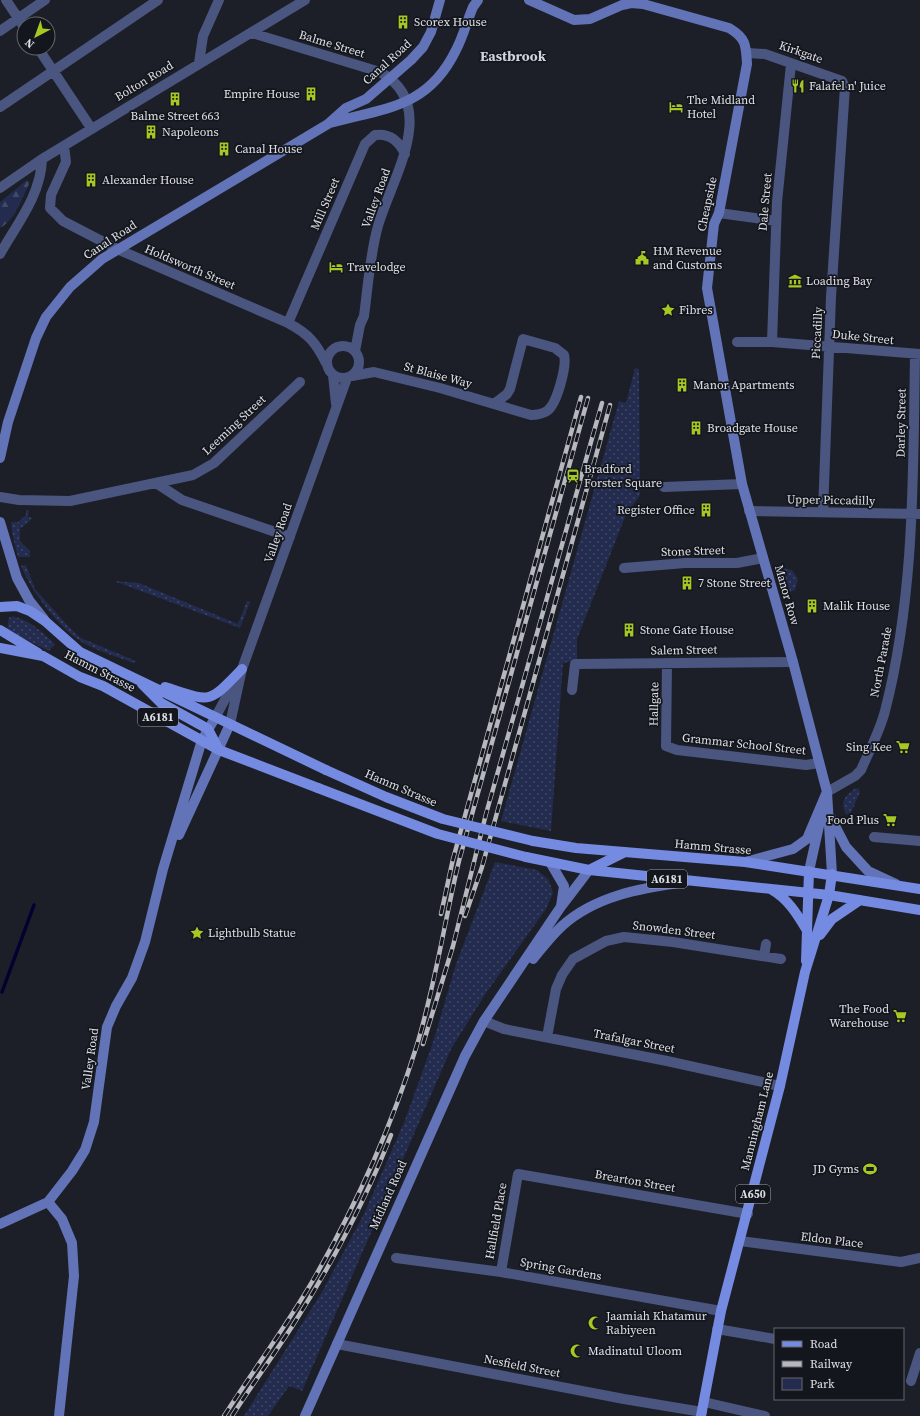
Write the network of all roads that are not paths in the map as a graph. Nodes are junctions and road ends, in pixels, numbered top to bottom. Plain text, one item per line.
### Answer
1 (6, 0) edge
2 (45, 0) edge
3 (158, 0) edge
4 (219, 0) edge
5 (305, 0) edge
6 (440, 0) edge
7 (478, 0) edge
8 (529, 0) edge
9 (16, 16) edge
10 (28, 16) edge
11 (16, 25) edge
12 (0, 31) edge
13 (252, 33) junction
14 (747, 53) junction
15 (44, 56) edge
16 (199, 63) junction
17 (791, 64) junction
18 (54, 71) junction
19 (389, 78) junction
20 (844, 83) joint
21 (400, 88) joint
22 (406, 103) junction
23 (0, 107) edge
24 (328, 124) junction
25 (91, 128) junction
26 (64, 146) junction
27 (405, 154) junction
28 (42, 159) junction
29 (2, 184) edge
30 (718, 213) junction
31 (776, 221) junction
32 (117, 249) junction
33 (0, 254) edge
34 (288, 323) junction
35 (360, 325) junction
36 (737, 342) dead end
37 (772, 342) junction
38 (315, 343) junction
39 (340, 346) junction
40 (829, 346) junction
41 (357, 354) junction
42 (917, 355) edge
43 (326, 363) junction
44 (374, 372) junction
45 (333, 375) junction
46 (350, 377) junction
47 (300, 382) dead end
48 (494, 404) junction
49 (728, 404) joint
50 (336, 406) junction
51 (0, 458) edge
52 (156, 483) junction
53 (742, 484) junction
54 (664, 487) dead end
55 (0, 497) edge
56 (749, 511) junction
57 (823, 512) junction
58 (916, 514) edge
59 (0, 522) edge
60 (290, 537) junction
61 (762, 558) junction
62 (624, 568) dead end
63 (0, 607) edge
64 (45, 621) junction
65 (0, 630) edge
66 (0, 648) edge
67 (43, 656) junction
68 (793, 662) junction
69 (667, 663) junction
70 (242, 669) junction
71 (134, 677) junction
72 (572, 690) dead end
73 (215, 718) junction
74 (230, 724) junction
75 (208, 729) junction
76 (202, 740) junction
77 (666, 746) joint
78 (218, 750) junction
79 (819, 763) junction
80 (827, 792) junction
81 (829, 814) junction
82 (874, 837) dead end
83 (920, 841) edge
84 (626, 852) junction
85 (550, 862) junction
86 (745, 862) junction
87 (163, 869) junction
88 (589, 870) junction
89 (809, 871) junction
90 (832, 874) junction
91 (687, 881) junction
92 (898, 885) junction
93 (770, 889) junction
94 (920, 889) edge
95 (808, 893) junction
96 (828, 894) junction
97 (860, 900) junction
98 (560, 908) junction
99 (920, 910) edge
100 (807, 931) junction
101 (816, 939) junction
102 (766, 944) dead end
103 (764, 956) junction
104 (781, 959) dead end
105 (805, 972) junction
106 (506, 991) junction
107 (484, 1021) junction
108 (547, 1037) junction
109 (780, 1086) junction
110 (518, 1174) joint
111 (48, 1202) junction
112 (748, 1214) junction
113 (0, 1224) edge
114 (740, 1241) junction
115 (396, 1258) dead end
116 (920, 1258) edge
117 (501, 1272) junction
118 (721, 1311) junction
119 (717, 1329) junction
120 (774, 1340) edge
121 (337, 1344) junction
122 (920, 1353) edge
123 (911, 1381) dead end
124 (703, 1410) edge
125 (59, 1416) edge
126 (305, 1416) edge
127 (765, 1416) edge

1 - 9 street
2 - 10 street
3 - 18 street
4 - 16 street
5 - 13 street, Bolton Road
6 - 19 street, Canal Road
7 - 22 street, Canal Road
8 - 14 street, Cheapside
11 - 12 street
13 - 16 street, Bolton Road
13 - 19 street, Balme Street
14 - 17 street, Kirkgate
14 - 30 street, Cheapside
15 - 18 street
16 - 25 street, Bolton Road
17 - 20 street, Kirkgate
17 - 31 street, Dale Street
18 - 23 street
18 - 25 street
19 - 21 street, Balme Street
19 - 24 street, Canal Road
20 - 40 street, Piccadilly
21 - 22 street, Valley Road
22 - 24 street, Canal Road
22 - 27 street, Valley Road
24 - 32 street, Canal Road
25 - 26 street, Bolton Road
26 - 28 street, Bolton Road
26 - 32 street, Holdsworth Street
27 - 34 street, Mill Street
27 - 35 street, Valley Road
28 - 29 street, Bolton Road
28 - 33 street
30 - 31 street
30 - 49 street, Cheapside
31 - 37 street, Dale Street
32 - 34 street, Holdsworth Street
32 - 51 street, Canal Road
34 - 38 street, Holdsworth Street
35 - 39 street
35 - 41 street, Valley Road
36 - 37 street, Duke Street
37 - 40 street, Duke Street
38 - 39 street
38 - 43 street, Holdsworth Street
39 - 41 street
39 - 43 street
40 - 42 street, Duke Street
40 - 57 street, Piccadilly
41 - 44 street
41 - 46 street
42 - 58 street, Darley Street
43 - 45 street
44 - 46 street, St Blaise Way
44 - 48 street, St Blaise Way
45 - 46 street
45 - 50 street
46 - 50 street, Valley Road
47 - 52 street, Leeming Street
48 - 48 street, St Blaise Way
49 - 53 street, Manor Row
50 - 60 street, Valley Road
52 - 55 street, Leeming Street
52 - 60 street
53 - 54 street
53 - 56 street, Manor Row
56 - 57 street, Upper Piccadilly
56 - 61 street, Manor Row
57 - 58 street, Upper Piccadilly
58 - 80 street, North Parade
59 - 64 street
60 - 70 street, Valley Road
61 - 62 street, Stone Street
61 - 68 street, Manor Row
63 - 64 main road, Hamm Strasse / A6181
64 - 71 main road, Hamm Strasse / A6181
65 - 67 main road, A6181
66 - 67 main road, Hamm Strasse / A6181
67 - 76 main road, Hamm Strasse / A6181
68 - 69 street, Salem Street
68 - 79 street, Manor Row
69 - 72 street, Salem Street
69 - 77 street, Hallgate
70 - 71 main road
70 - 73 street, Valley Road
70 - 74 street, Valley Road
71 - 73 main road, Hamm Strasse / A6181
71 - 75 main road
73 - 74 main road, Hamm Strasse / A6181
73 - 75 street, Valley Road
74 - 78 street, Valley Road
74 - 84 main road, Hamm Strasse / A6181, bridge
75 - 76 street, Valley Road
75 - 78 main road
76 - 78 main road, Hamm Strasse / A6181
76 - 87 street, Valley Road
77 - 79 street, Grammar School Street
78 - 85 main road, Hamm Strasse / A6181, bridge
78 - 87 street, Valley Road
79 - 80 street, Manor Row
80 - 81 street, Manor Row
80 - 86 street
80 - 89 street, Manor Row
81 - 90 street, Manor Row
81 - 92 street, Manor Row
82 - 83 street
84 - 86 main road, Hamm Strasse / A6181
84 - 88 main road
85 - 88 main road, Hamm Strasse / A6181
85 - 98 street, Midland Road
86 - 89 main road, Hamm Strasse / A6181
87 - 111 street, Valley Road
88 - 91 main road, Hamm Strasse / A6181
88 - 98 street, Midland Road
89 - 90 main road, Hamm Strasse / A6181
89 - 95 main road, A650
90 - 92 main road, A6181
90 - 96 main road, A650
91 - 93 main road, Hamm Strasse / A6181
91 - 106 street, Midland Road
92 - 94 main road, A6181
93 - 95 main road, Hamm Strasse / A6181
93 - 100 main road
95 - 96 main road, Hamm Strasse / A6181
95 - 100 main road, Manningham Lane / A650
96 - 97 main road, A6181
96 - 101 main road, Manningham Lane / A650
97 - 99 main road, A6181
97 - 101 main road
98 - 106 street, Midland Road
100 - 105 main road, Manningham Lane / A650
101 - 105 main road, Manningham Lane / A650
102 - 103 street
103 - 104 street, Snowden Street
103 - 108 street, Snowden Street
105 - 109 main road, Manningham Lane / A650
106 - 107 street, Midland Road
107 - 108 street, Trafalgar Street
107 - 121 street, Midland Road
108 - 109 street, Trafalgar Street
109 - 112 main road, Manningham Lane / A650
110 - 112 street, Brearton Street
110 - 117 street, Hallfield Place
111 - 113 street, Valley Road
111 - 125 street
112 - 114 main road, Manningham Lane / A650
114 - 116 street, Eldon Place
114 - 118 main road, Manningham Lane / A650
115 - 117 street, Spring Gardens
117 - 118 street, Spring Gardens
118 - 119 main road, Manningham Lane / A650
119 - 120 street
119 - 124 main road, Manningham Lane / A650
121 - 124 street, Nesfield Street
121 - 126 street, Midland Road
122 - 123 street
124 - 127 street, Nesfield Street

